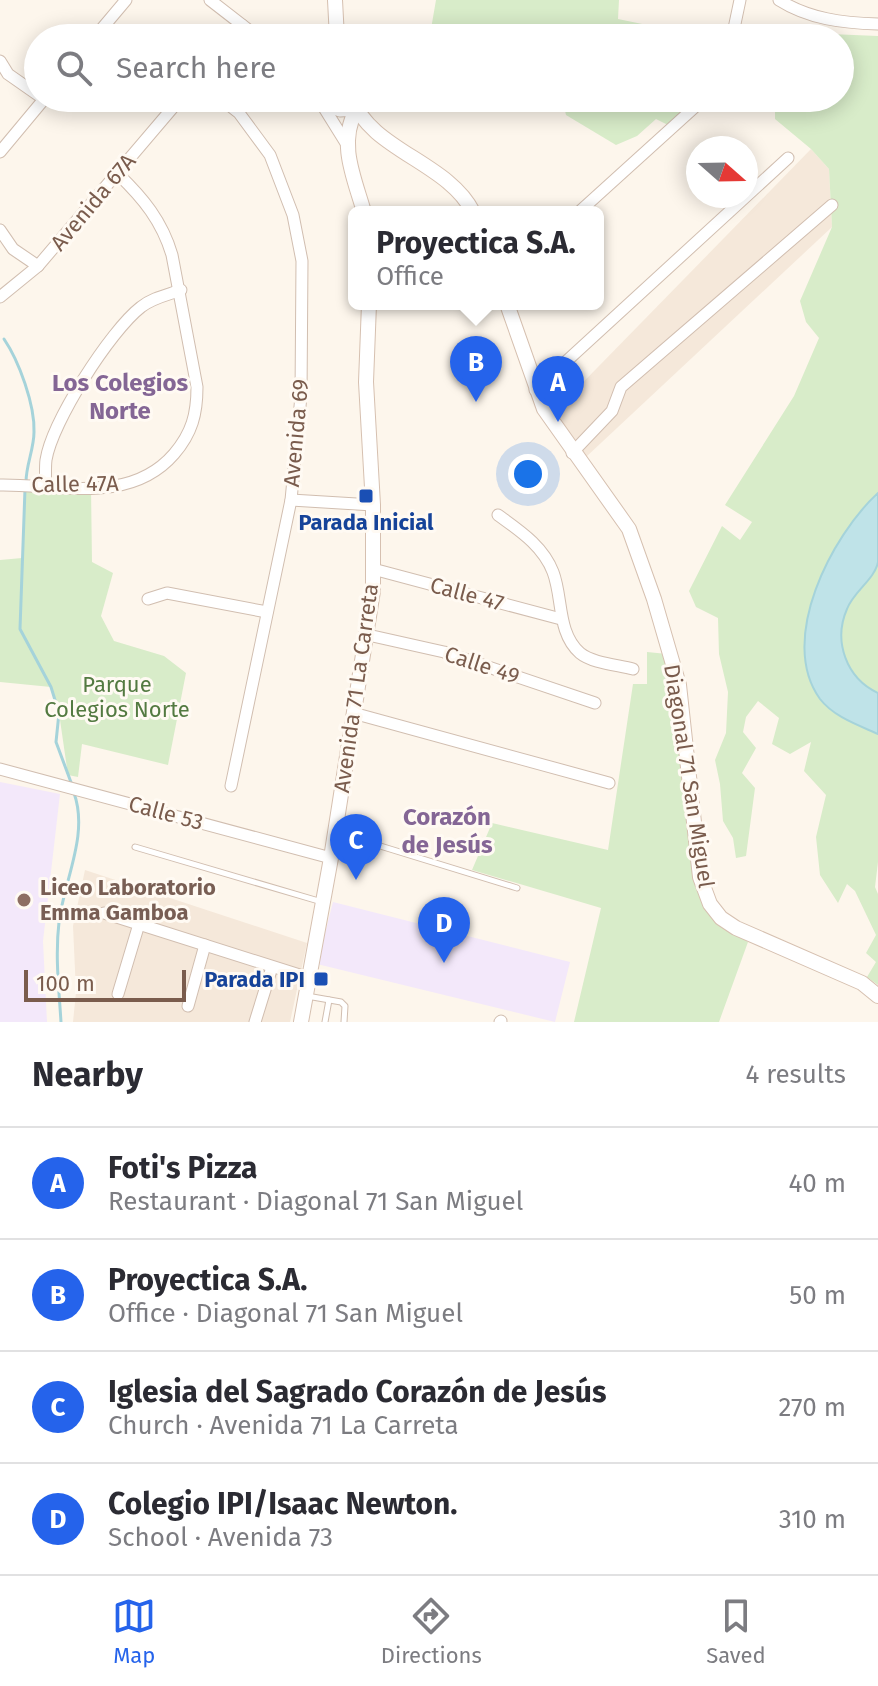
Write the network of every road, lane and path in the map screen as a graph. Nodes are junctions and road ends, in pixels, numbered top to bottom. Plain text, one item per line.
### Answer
1 (126, 0) edge
2 (210, 0) edge
3 (335, 0) edge
4 (740, 0) edge
5 (779, 0) edge
6 (106, 24) edge
7 (241, 24) edge
8 (336, 24) edge
9 (735, 24) edge
10 (878, 24) edge
11 (0, 61) edge
12 (24, 85) edge
13 (31, 112) edge
14 (169, 112) edge
15 (238, 112) edge
16 (326, 112) edge
17 (352, 112) edge
18 (359, 112) edge
19 (689, 112) edge
20 (346, 143) junction
21 (0, 152) edge
22 (788, 158) dead end
23 (118, 174) junction
24 (832, 205) dead end
25 (362, 206) edge
26 (470, 206) edge
27 (586, 206) edge
28 (0, 230) edge
29 (38, 266) junction
30 (181, 290) junction
31 (1, 298) edge
32 (369, 310) edge
33 (509, 310) edge
34 (535, 390) junction
35 (572, 453) junction
36 (6, 485) edge
37 (40, 485) junction
38 (291, 500) junction
39 (373, 505) junction
40 (498, 515) dead end
41 (373, 569) junction
42 (148, 599) dead end
43 (267, 612) junction
44 (561, 619) junction
45 (368, 635) junction
46 (633, 669) dead end
47 (595, 703) dead end
48 (353, 713) junction
49 (0, 769) edge
50 (609, 783) dead end
51 (231, 786) dead end
52 (335, 832) junction
53 (135, 847) dead end
54 (331, 858) junction
55 (517, 888) dead end
56 (322, 902) junction
57 (104, 913) dead end
58 (139, 924) junction
59 (205, 945) junction
60 (272, 967) junction
61 (309, 978) junction
62 (118, 994) dead end
63 (306, 995) junction
64 (878, 996) edge
65 (329, 1000) junction
66 (188, 1006) dead end
67 (255, 1022) edge
68 (301, 1022) edge
69 (325, 1022) edge
70 (344, 1022) edge

1 - 6 street
2 - 7 street
3 - 8 main road
4 - 9 street
5 - 10 street
11 - 12 street
13 - 21 street
14 - 23 street, Avenida 67A
15 - 38 street, Avenida 69
16 - 20 street
17 - 20 main road
18 - 26 main road
19 - 27 street
20 - 25 main road
22 - 34 street
23 - 29 street, Avenida 67A
23 - 30 street
24 - 35 street
28 - 29 street
29 - 31 street, Avenida 67A
30 - 37 street
30 - 37 street, Calle 47A
32 - 39 main road, Avenida 71 La Carreta
33 - 34 main road, Diagonal 71 San Miguel
34 - 35 main road, Diagonal 71 San Miguel
35 - 64 main road, Diagonal 71 San Miguel
36 - 37 street, Calle 47A
38 - 39 street
38 - 43 street, Avenida 69
39 - 41 main road, Avenida 71 La Carreta
40 - 44 street
41 - 44 street, Calle 47
41 - 45 main road, Avenida 71 La Carreta
42 - 43 street
43 - 51 street, Avenida 69
44 - 46 street
45 - 47 street, Calle 49
45 - 48 main road, Avenida 71 La Carreta
48 - 50 street
48 - 52 main road, Avenida 71 La Carreta
49 - 54 street, Calle 53
52 - 54 main road, Avenida 71 La Carreta
52 - 55 lane
53 - 56 lane
54 - 56 main road, Avenida 71 La Carreta
56 - 61 main road, Avenida 71 La Carreta
57 - 58 street
58 - 59 street
58 - 62 street
59 - 60 street
59 - 66 street
60 - 61 street
60 - 67 street
61 - 63 main road, Avenida 71 La Carreta
63 - 65 lane
63 - 68 main road, Avenida 71 La Carreta
65 - 69 lane
65 - 70 lane

